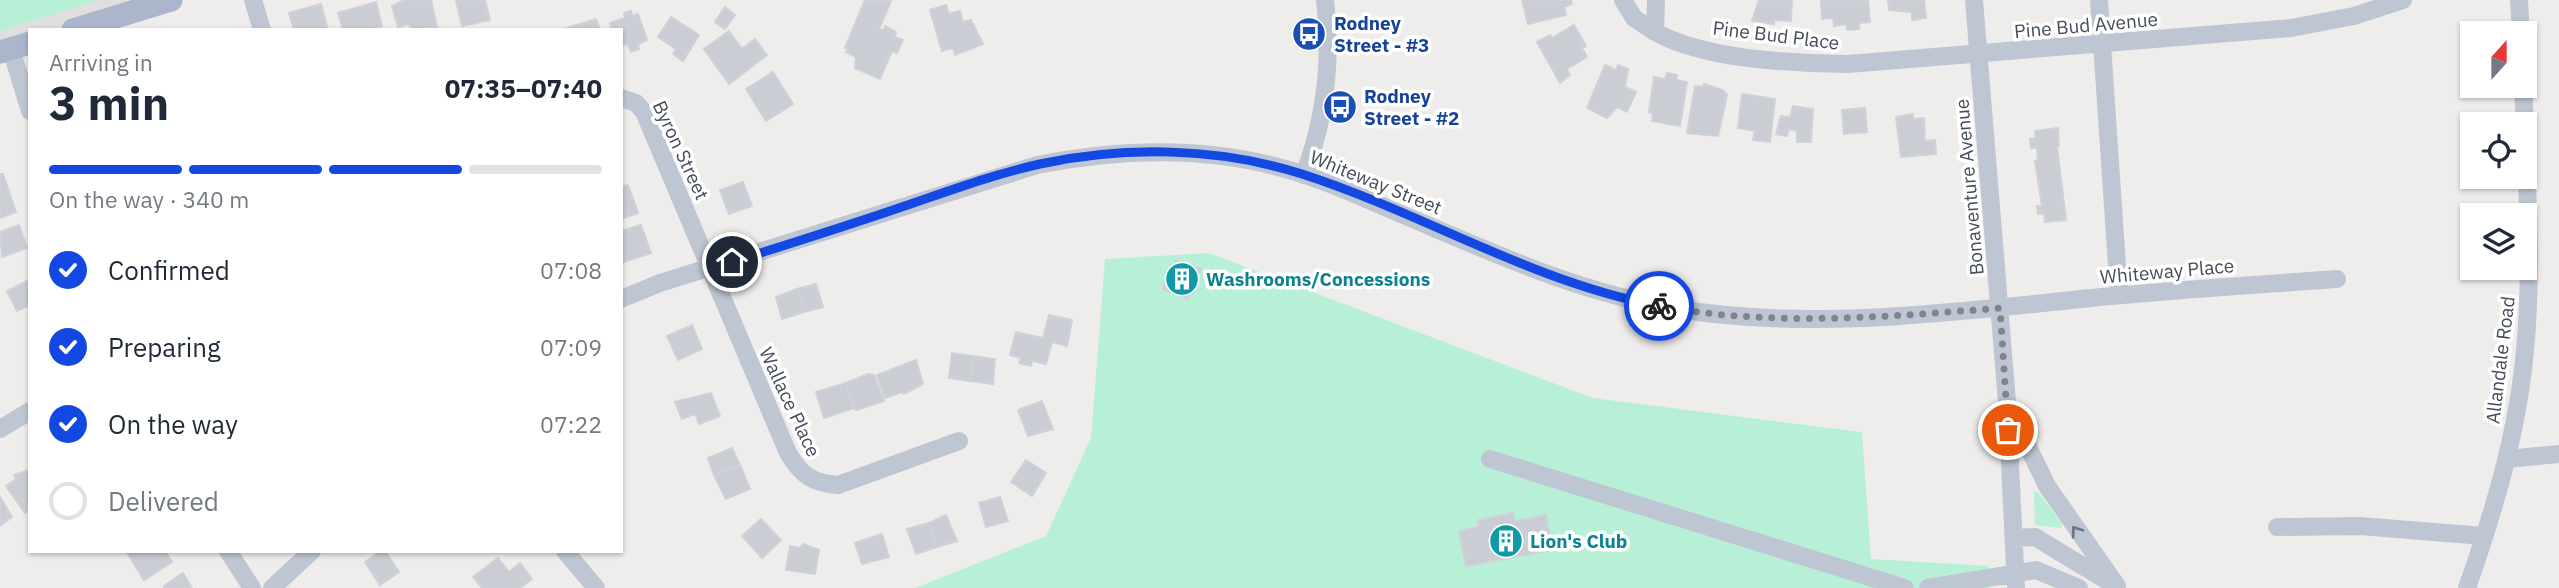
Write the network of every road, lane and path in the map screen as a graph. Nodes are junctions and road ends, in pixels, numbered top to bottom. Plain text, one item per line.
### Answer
1 (171, 0) edge
2 (253, 0) edge
3 (1325, 0) edge
4 (1623, 0) edge
5 (1656, 0) edge
6 (1974, 0) edge
7 (2099, 0) edge
8 (2403, 0) edge
9 (2519, 0) edge
10 (2520, 21) edge
11 (80, 28) edge
12 (261, 28) edge
13 (1655, 32) junction
14 (2103, 45) junction
15 (14, 48) edge
16 (1979, 55) junction
17 (623, 99) edge
18 (28, 103) edge
19 (1304, 175) junction
20 (2527, 189) edge
21 (710, 269) junction
22 (2337, 279) dead end
23 (2119, 295) junction
24 (623, 298) edge
25 (2000, 308) junction
26 (2007, 402) junction
27 (28, 412) edge
28 (0, 429) edge
29 (959, 442) dead end
30 (2559, 454) edge
31 (1490, 458) dead end
32 (2507, 459) junction
33 (2277, 527) dead end
34 (2483, 536) junction
35 (2014, 538) junction
36 (229, 553) edge
37 (311, 553) edge
38 (567, 553) edge
39 (2015, 580) edge
40 (2118, 587) edge
41 (252, 588) edge
42 (272, 588) edge
43 (596, 588) edge
44 (1905, 588) edge
45 (1928, 588) edge
46 (2079, 588) edge
47 (2467, 588) edge

1 - 11 main road
2 - 12 street
3 - 19 street
4 - 13 street, Pine Bud Place
5 - 13 street
6 - 16 street, Bonaventure Avenue
7 - 14 street
8 - 14 street, Pine Bud Avenue
9 - 10 street
13 - 16 street, Pine Bud Place
14 - 16 street, Pine Bud Avenue
14 - 23 street
15 - 18 street
16 - 25 street, Bonaventure Avenue
17 - 21 street, Byron Street
19 - 21 street, Whiteway Street
19 - 25 street, Whiteway Street
20 - 32 street, Allandale Road
21 - 24 street, Whiteway Street
21 - 29 street, Wallace Place
22 - 23 street, Whiteway Place
23 - 25 street, Whiteway Place
25 - 26 street, Bonaventure Avenue
26 - 35 street, Bonaventure Avenue
40 -> 26 street
27 - 28 street
30 - 32 street
31 - 44 street
32 - 34 street, Allandale Road
33 - 34 street
34 - 47 street, Allandale Road
35 - 39 street, Bonaventure Avenue
35 - 40 street
36 - 41 street
37 - 42 street
38 - 43 street
39 - 45 street
39 - 46 street

